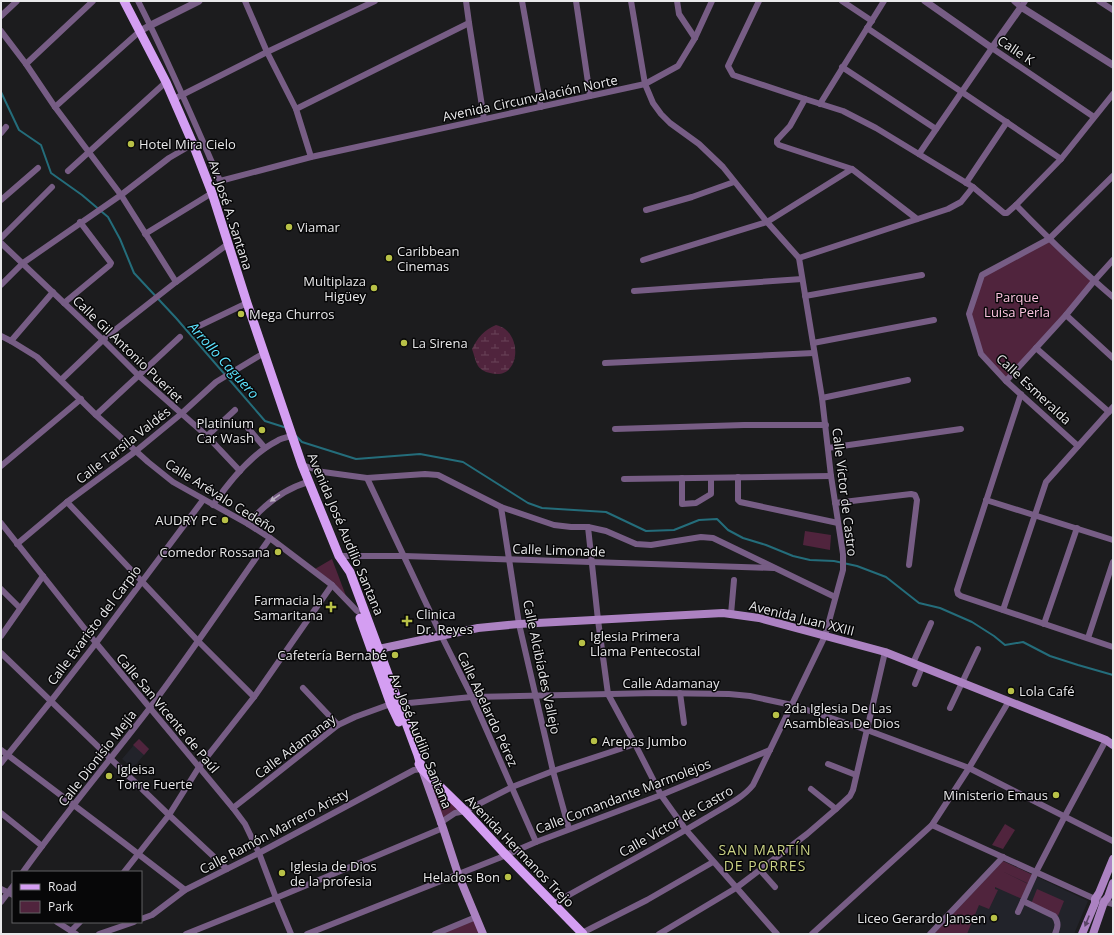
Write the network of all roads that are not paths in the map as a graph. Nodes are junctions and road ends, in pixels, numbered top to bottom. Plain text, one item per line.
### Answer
1 (17, 1) edge
2 (93, 1) edge
3 (124, 1) edge
4 (138, 1) edge
5 (199, 1) edge
6 (245, 1) edge
7 (375, 1) edge
8 (466, 1) edge
9 (522, 1) edge
10 (576, 1) edge
11 (631, 1) edge
12 (677, 1) edge
13 (712, 1) edge
14 (759, 1) edge
15 (842, 1) edge
16 (884, 1) edge
17 (925, 1) edge
18 (1014, 1) edge
19 (1099, 1) edge
20 (1023, 4) edge
21 (1113, 10) edge
22 (1, 16) edge
23 (872, 21) junction
24 (468, 23) junction
25 (150, 25) junction
26 (867, 28) junction
27 (1, 31) edge
28 (140, 32) junction
29 (695, 38) junction
30 (992, 48) junction
31 (267, 52) junction
32 (26, 64) junction
33 (1113, 65) edge
34 (842, 67) junction
35 (166, 82) junction
36 (645, 84) junction
37 (962, 92) junction
38 (1113, 94) edge
39 (183, 95) junction
40 (590, 96) junction
41 (805, 99) junction
42 (174, 100) junction
43 (820, 104) junction
44 (55, 107) junction
45 (541, 107) junction
46 (296, 110) junction
47 (1094, 118) junction
48 (484, 119) junction
49 (1007, 122) junction
50 (6, 127) dead end
51 (936, 129) junction
52 (1, 133) edge
53 (193, 144) junction
54 (89, 152) junction
55 (919, 154) junction
56 (311, 157) junction
57 (1061, 159) junction
58 (38, 168) dead end
59 (852, 169) junction
60 (68, 171) dead end
61 (1113, 176) edge
62 (734, 182) junction
63 (966, 183) junction
64 (52, 187) dead end
65 (973, 187) junction
66 (212, 193) junction
67 (121, 195) junction
68 (1, 200) edge
69 (1016, 205) junction
70 (646, 210) dead end
71 (917, 219) junction
72 (80, 222) junction
73 (767, 222) junction
74 (145, 234) junction
75 (1, 238) edge
76 (1050, 239) junction
77 (1, 243) edge
78 (228, 244) junction
79 (799, 258) junction
80 (643, 260) dead end
81 (1113, 260) edge
82 (23, 263) junction
83 (922, 275) dead end
84 (802, 279) junction
85 (1094, 281) junction
86 (176, 282) junction
87 (1, 285) edge
88 (634, 291) dead end
89 (53, 292) junction
90 (805, 296) junction
91 (1113, 297) edge
92 (64, 303) junction
93 (247, 304) junction
94 (1066, 315) junction
95 (934, 320) dead end
96 (199, 326) dead end
97 (1, 336) edge
98 (180, 337) dead end
99 (103, 340) junction
100 (11, 341) junction
101 (813, 343) junction
102 (1036, 348) junction
103 (814, 352) junction
104 (264, 353) junction
105 (1113, 358) edge
106 (606, 363) dead end
107 (138, 375) junction
108 (61, 380) junction
109 (908, 380) dead end
110 (1006, 381) junction
111 (1020, 394) junction
112 (822, 398) junction
113 (81, 399) junction
114 (235, 410) dead end
115 (1111, 410) edge
116 (181, 414) junction
117 (96, 415) junction
118 (287, 422) joint
119 (826, 425) junction
120 (248, 428) dead end
121 (615, 429) dead end
122 (961, 429) dead end
123 (291, 434) junction
124 (207, 436) junction
125 (1078, 446) junction
126 (265, 448) junction
127 (828, 448) junction
128 (136, 451) junction
129 (1, 466) edge
130 (302, 466) junction
131 (240, 471) junction
132 (831, 476) junction
133 (738, 477) junction
134 (367, 478) junction
135 (682, 478) junction
136 (711, 478) junction
137 (624, 479) dead end
138 (308, 482) junction
139 (203, 500) junction
140 (986, 500) junction
141 (67, 502) junction
142 (836, 503) junction
143 (212, 505) junction
144 (501, 508) junction
145 (1034, 515) junction
146 (1, 523) edge
147 (838, 523) junction
148 (248, 524) junction
149 (588, 526) junction
150 (1077, 528) junction
151 (3, 531) edge
152 (270, 538) junction
153 (1113, 540) edge
154 (17, 544) junction
155 (340, 556) junction
156 (404, 556) junction
157 (509, 560) junction
158 (592, 562) junction
159 (1113, 562) edge
160 (909, 565) dead end
161 (778, 569) junction
162 (43, 576) junction
163 (734, 580) dead end
164 (141, 581) junction
165 (332, 586) junction
166 (1, 589) edge
167 (835, 597) junction
168 (20, 608) junction
169 (1003, 610) junction
170 (358, 611) junction
171 (730, 614) junction
172 (598, 620) junction
173 (931, 623) dead end
174 (519, 624) junction
175 (1044, 624) junction
176 (441, 635) junction
177 (1, 636) edge
178 (825, 636) junction
179 (1088, 638) junction
180 (198, 641) junction
181 (96, 643) junction
182 (1113, 647) edge
183 (978, 649) dead end
184 (375, 650) junction
185 (885, 652) junction
186 (1, 653) edge
187 (913, 663) junction
188 (922, 667) junction
189 (962, 683) junction
190 (915, 684) dead end
191 (303, 688) dead end
192 (680, 693) junction
193 (608, 694) junction
194 (536, 696) junction
195 (254, 697) junction
196 (472, 697) junction
197 (51, 701) junction
198 (1009, 701) junction
199 (395, 705) junction
200 (792, 706) junction
201 (150, 708) junction
202 (950, 708) dead end
203 (684, 723) dead end
204 (338, 725) junction
205 (867, 730) junction
206 (1111, 742) edge
207 (635, 744) junction
208 (1, 750) edge
209 (770, 750) junction
210 (7, 755) junction
211 (111, 758) junction
212 (1, 763) edge
213 (828, 764) dead end
214 (199, 768) junction
215 (969, 768) junction
216 (422, 769) junction
217 (553, 771) junction
218 (856, 775) junction
219 (512, 787) junction
220 (811, 789) dead end
221 (660, 795) junction
222 (74, 805) junction
223 (233, 808) junction
224 (836, 809) junction
225 (465, 811) junction
226 (1, 813) edge
227 (169, 815) junction
228 (1064, 816) junction
229 (932, 825) junction
230 (442, 826) junction
231 (569, 829) junction
232 (686, 830) junction
233 (1113, 841) edge
234 (536, 842) junction
235 (42, 846) junction
236 (259, 853) junction
237 (138, 854) junction
238 (506, 855) junction
239 (1003, 857) junction
240 (1113, 859) edge
241 (713, 862) junction
242 (227, 869) junction
243 (760, 870) junction
244 (24, 871) edge
245 (125, 871) edge
246 (1036, 872) junction
247 (458, 874) junction
248 (1113, 883) edge
249 (775, 886) dead end
250 (736, 888) junction
251 (1, 889) edge
252 (185, 890) junction
253 (11, 894) edge
254 (276, 898) junction
255 (1095, 899) junction
256 (1, 902) edge
257 (1023, 902) junction
258 (1104, 902) junction
259 (554, 904) junction
260 (1113, 904) edge
261 (1018, 912) dead end
262 (476, 917) junction
263 (142, 919) edge
264 (59, 923) edge
265 (79, 923) edge
266 (131, 923) edge
267 (73, 932) edge
268 (99, 934) edge
269 (186, 934) edge
270 (291, 934) edge
271 (307, 934) edge
272 (435, 934) edge
273 (483, 934) edge
274 (581, 934) edge
275 (659, 934) edge
276 (777, 934) edge
277 (812, 934) edge
278 (930, 934) edge
279 (1055, 934) edge
280 (1082, 934) edge
281 (1092, 934) edge

1 - 22 street
2 - 32 street
3 - 28 main road, Av. José A. Santana
4 - 25 street
5 - 25 street
6 - 31 street
7 - 31 street
8 - 24 street
9 - 45 street
10 - 40 street
11 - 36 street
12 - 29 street
13 - 29 street, Avenida Circunvalación Norte
14 - 41 street
15 - 23 street
16 - 23 street
17 - 30 street, Calle K
18 - 20 street
19 - 21 street
20 - 30 street
20 - 33 street
23 - 26 street
24 - 46 street
24 - 48 street
25 - 28 street
25 - 39 street
26 - 34 street
26 - 37 street
27 - 32 street
28 - 35 main road, Av. José A. Santana
28 - 44 street
29 - 36 street, Avenida Circunvalación Norte
30 - 37 street
30 - 47 street, Calle K
31 - 39 street
31 - 46 street
32 - 44 street
34 - 43 street
34 - 51 street
35 - 42 main road, Av. José A. Santana
35 - 54 street
36 - 40 street, Avenida Circunvalación Norte
36 - 62 street
37 - 49 street
37 - 51 street
38 - 47 street
39 - 42 street
39 - 56 street, Avenida Circunvalación Norte
40 - 45 street, Avenida Circunvalación Norte
41 - 43 street
41 - 59 street
42 - 53 main road, Av. José A. Santana
43 - 55 street
44 - 54 street
45 - 48 street, Avenida Circunvalación Norte
46 - 56 street
47 - 57 street
48 - 56 street, Avenida Circunvalación Norte
49 - 57 street
49 - 63 street
50 - 52 street
51 - 55 street
53 - 66 main road, Av. José A. Santana
53 - 67 street
54 - 60 street
54 - 67 street
55 - 63 street
57 - 69 street
58 - 68 street
59 - 71 street
59 - 73 street
61 - 76 street, Calle Esmeralda
62 - 70 street
62 - 73 street
63 - 65 street
64 - 75 street
65 - 69 street
65 - 71 street
66 - 74 street
66 - 78 main road, Av. José A. Santana
67 - 72 street
67 - 74 street
69 - 76 street
71 - 79 street
72 - 82 street
72 - 92 street
73 - 79 street
73 - 80 street
74 - 86 street
76 - 85 street
76 - 110 street, Calle Esmeralda
77 - 82 street, Calle Gil Antonio Pueriet
78 - 86 street
78 - 93 main road, Av. José A. Santana
79 - 84 street, Calle Víctor de Castro
81 - 85 street
82 - 87 street
82 - 89 street, Calle Gil Antonio Pueriet
83 - 90 street
84 - 88 street
84 - 90 street, Calle Víctor de Castro
85 - 91 street
85 - 94 street
86 - 99 street
89 - 92 street, Calle Gil Antonio Pueriet
89 - 100 street
90 - 101 street, Calle Víctor de Castro
92 - 99 street, Calle Gil Antonio Pueriet
93 - 96 street
93 - 104 main road, Av. José A. Santana
94 - 102 street
94 - 105 street
95 - 101 street
97 - 100 street, Calle Arévalo Cedeño
98 - 107 street
99 - 107 street, Calle Gil Antonio Pueriet
99 - 108 street
100 - 108 street, Calle Arévalo Cedeño
101 - 103 street, Calle Víctor de Castro
102 - 110 street
102 - 115 street
103 - 106 street
103 - 112 street, Calle Víctor de Castro
104 - 116 street, Calle Tarsila Valdés
104 - 118 main road, Av. José A. Santana
107 - 116 street, Calle Gil Antonio Pueriet
107 - 117 street
108 - 113 street, Calle Arévalo Cedeño
109 - 112 street
110 - 111 street, Calle Esmeralda
111 - 125 street, Calle Esmeralda
111 - 140 street
112 - 119 street, Calle Víctor de Castro
113 - 117 street, Calle Arévalo Cedeño
113 - 129 street
114 - 124 street
115 - 125 street
116 - 124 street, Calle Gil Antonio Pueriet
116 - 128 street, Calle Tarsila Valdés
117 - 128 street, Calle Arévalo Cedeño
118 - 123 main road, Avenida José Audilio Santana
119 - 121 street
119 - 127 street, Calle Víctor de Castro
120 - 126 street
122 - 127 street
123 - 126 street
123 - 130 main road, Avenida José Audilio Santana
124 - 131 street, Calle Gil Antonio Pueriet
125 - 145 street
126 - 131 street
127 - 132 street, Calle Víctor de Castro
128 - 139 street, Calle Arévalo Cedeño
128 - 141 street, Calle Tarsila Valdés
130 - 134 street
130 - 138 main road, Avenida José Audilio Santana
131 - 143 street
132 - 133 street
132 - 142 street, Calle Víctor de Castro
133 - 136 street
133 - 147 street
134 - 144 street
134 - 156 street, Calle Abelardo Pérez
135 - 136 street
135 - 136 street
135 - 137 street
138 -> 148 street
138 - 155 main road, Avenida José Audilio Santana
139 - 143 street, Calle Arévalo Cedeño
139 - 164 street, Calle Evaristo del Carpio
140 - 145 street
140 - 169 street
141 - 154 street, Calle Tarsila Valdés
141 - 164 street
142 - 147 street, Calle Víctor de Castro
142 - 160 street
143 - 148 street, Calle Arévalo Cedeño
144 - 149 street
144 - 157 street, Calle Alcibíades Vallejo
145 - 150 street
145 - 169 street
146 - 151 street, Calle San Vicente de Paúl
147 - 167 street, Calle Víctor de Castro
148 - 152 street, Calle Arévalo Cedeño
149 - 158 street
149 - 161 street
150 - 153 street
150 - 175 street
151 - 154 street, Calle San Vicente de Paúl
152 - 165 street, Calle Arévalo Cedeño
152 - 180 street, Calle Dionisio Mejía
154 - 162 street, Calle San Vicente de Paúl
155 - 156 street, Calle Limonade
155 - 170 main road
155 - 184 main road, Avenida José Audilio Santana
156 - 157 street, Calle Limonade
156 - 176 street, Calle Abelardo Pérez
157 - 158 street, Calle Limonade
157 - 174 street, Calle Alcibíades Vallejo
158 - 161 street, Calle Limonade
158 - 172 street
159 - 179 street
161 - 167 street
162 - 168 street
162 - 181 street, Calle San Vicente de Paúl
163 - 171 street
164 - 180 street
164 - 181 street, Calle Evaristo del Carpio
165 - 170 street, Calle Arévalo Cedeño
165 - 195 street
166 - 168 street
167 - 178 street, Calle Víctor de Castro
168 - 177 street
169 - 175 street
170 - 184 main road
171 - 172 main road, Avenida Juan XXIII
171 - 178 main road, Avenida Juan XXIII
172 - 174 main road, Avenida Juan XXIII
172 - 193 street
173 - 187 street
174 - 176 main road, Avenida Juan XXIII
174 - 194 street, Calle Alcibíades Vallejo
175 - 179 street
176 - 184 main road, Avenida Juan XXIII
176 - 196 street, Calle Abelardo Pérez
178 - 185 main road, Avenida Juan XXIII
178 - 200 street, Calle Víctor de Castro
179 - 182 street
180 - 195 street
180 - 201 street, Calle Dionisio Mejía
181 - 197 street, Calle Evaristo del Carpio
181 - 201 street, Calle San Vicente de Paúl
183 - 189 street
184 - 199 main road, Avenida José Audilio Santana
185 - 187 main road, Avenida Juan XXIII
185 - 205 street
186 - 197 street
187 - 188 main road, Avenida Juan XXIII
188 - 189 main road, Avenida Juan XXIII
188 - 190 street
189 - 198 main road, Avenida Juan XXIII
189 - 202 street
191 - 204 street
192 - 193 street, Calle Adamanay
192 - 200 street, Calle Adamanay
192 - 203 street
193 - 194 street, Calle Adamanay
193 - 207 street
194 - 196 street, Calle Adamanay
194 - 217 street, Calle Alcibíades Vallejo
195 - 214 street
196 - 199 street, Calle Adamanay
196 - 219 street, Calle Abelardo Pérez
197 - 210 street, Calle Evaristo del Carpio
197 - 211 street
198 - 206 main road, Avenida Juan XXIII
198 - 215 street
199 - 204 street, Calle Adamanay
199 - 216 main road, Avenida José Audilio Santana
200 - 205 street, Calle Adamanay
200 - 209 street, Calle Víctor de Castro
201 - 211 street, Calle Dionisio Mejía
201 - 214 street, Calle San Vicente de Paúl
204 - 223 street, Calle Adamanay
205 - 215 street, Calle Adamanay
205 - 218 street
206 - 228 street
207 - 217 street
207 - 221 street
208 - 210 street
209 - 221 street, Calle Comandante Marmolejos
209 - 232 street, Calle Víctor de Castro
210 - 212 street, Calle Evaristo del Carpio
210 - 222 street
211 - 222 street, Calle Dionisio Mejía
211 - 227 street
213 - 218 street
214 - 223 street, Calle San Vicente de Paúl
214 - 227 street
215 - 228 street, Calle Adamanay
215 - 229 street
216 - 225 main road, Avenida Hermanos Trejo
216 - 230 main road, Av. José Audilio Santana
216 - 236 street, Calle Ramón Marrero Aristy
217 - 219 street
217 - 231 street, Calle Alcibíades Vallejo
218 - 224 street
219 - 225 street
219 - 234 street, Calle Abelardo Pérez
220 - 224 street
221 - 231 street, Calle Comandante Marmolejos
221 - 232 street
222 - 235 street, Calle Dionisio Mejía
222 - 237 street
223 - 236 street, Calle San Vicente de Paúl
224 - 243 street
225 - 230 street
225 - 238 main road, Avenida Hermanos Trejo
226 - 235 street
227 - 237 street
227 - 242 street
228 - 233 street, Calle Adamanay
228 - 246 street
229 - 239 street
229 - 277 street
230 - 247 main road, Av. José Audilio Santana
230 - 254 street
231 - 234 street, Calle Comandante Marmolejos
232 - 241 street
232 - 259 street, Calle Víctor de Castro
234 - 238 street, Calle Comandante Marmolejos
235 - 244 street, Calle Dionisio Mejía
236 - 242 street, Calle Ramón Marrero Aristy
236 - 254 street, Calle San Vicente de Paúl
237 - 245 street
237 - 252 street
238 - 247 street, Calle Comandante Marmolejos
238 - 259 main road, Avenida Hermanos Trejo
239 - 246 street
239 - 278 street
240 - 255 main road
241 - 250 street
241 - 274 street
242 - 252 street, Calle Ramón Marrero Aristy
243 - 249 street
243 - 250 street
246 - 255 street
246 - 257 street
247 - 262 main road, Av. José Audilio Santana
247 - 271 street, Calle Comandante Marmolejos
248 - 258 main road
250 - 275 street
250 - 276 street
251 - 253 street
252 - 263 street, Calle Ramón Marrero Aristy
253 - 256 street
254 - 269 street
254 - 270 street, Calle San Vicente de Paúl
255 - 258 street
255 -> 280 main road
257 - 261 street
257 - 279 street
258 - 260 street
258 - 281 main road
259 - 274 main road, Avenida Hermanos Trejo
262 - 272 street
262 - 273 main road, Av. José Audilio Santana
264 - 267 street
265 - 267 street
266 - 268 street

